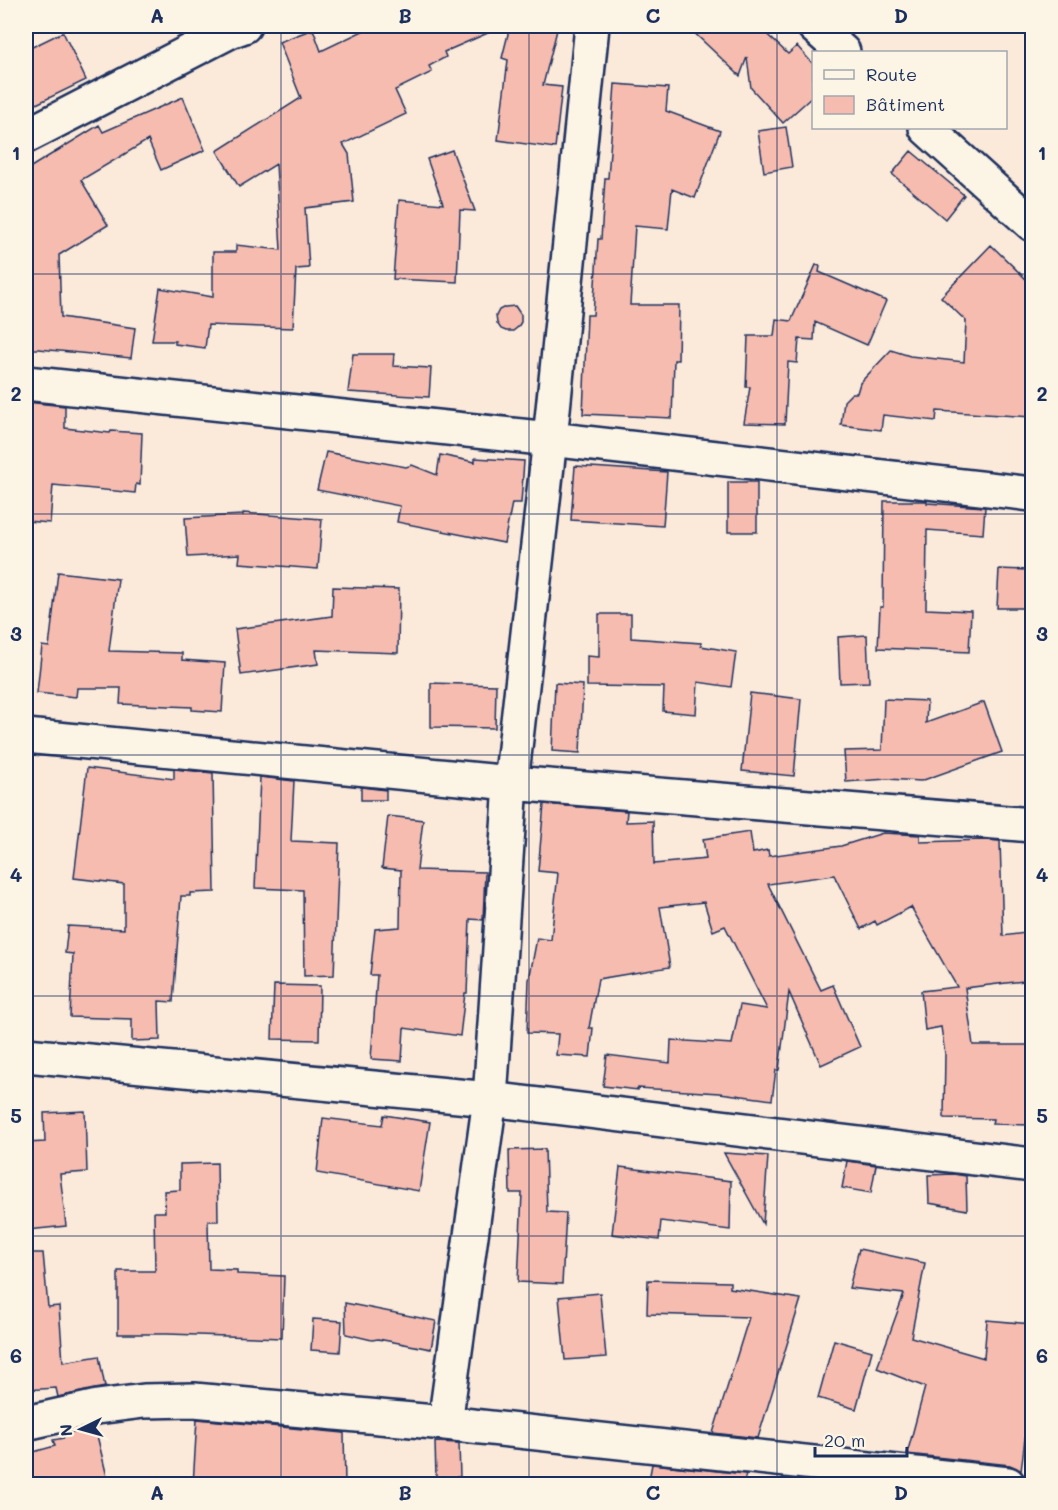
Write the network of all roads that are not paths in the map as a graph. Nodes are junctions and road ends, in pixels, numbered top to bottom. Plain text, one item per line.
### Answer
1 (244, 26) edge
2 (592, 26) edge
3 (814, 26) edge
4 (842, 51) edge
5 (927, 129) edge
6 (26, 136) edge
7 (1032, 224) edge
8 (26, 383) edge
9 (550, 439) junction
10 (1032, 494) edge
11 (26, 736) edge
12 (511, 783) junction
13 (1032, 825) edge
14 (26, 1055) edge
15 (490, 1099) junction
16 (1032, 1165) edge
17 (26, 1423) edge
18 (445, 1423) junction
19 (1008, 1485) edge

1 - 6 street
2 - 9 street
3 - 4 street
5 - 7 street
8 - 9 street
9 - 10 street
9 - 12 street
11 - 12 street
12 - 13 street
12 - 15 street
14 - 15 street
15 - 16 street
15 - 18 street
17 - 18 street
18 - 19 street

